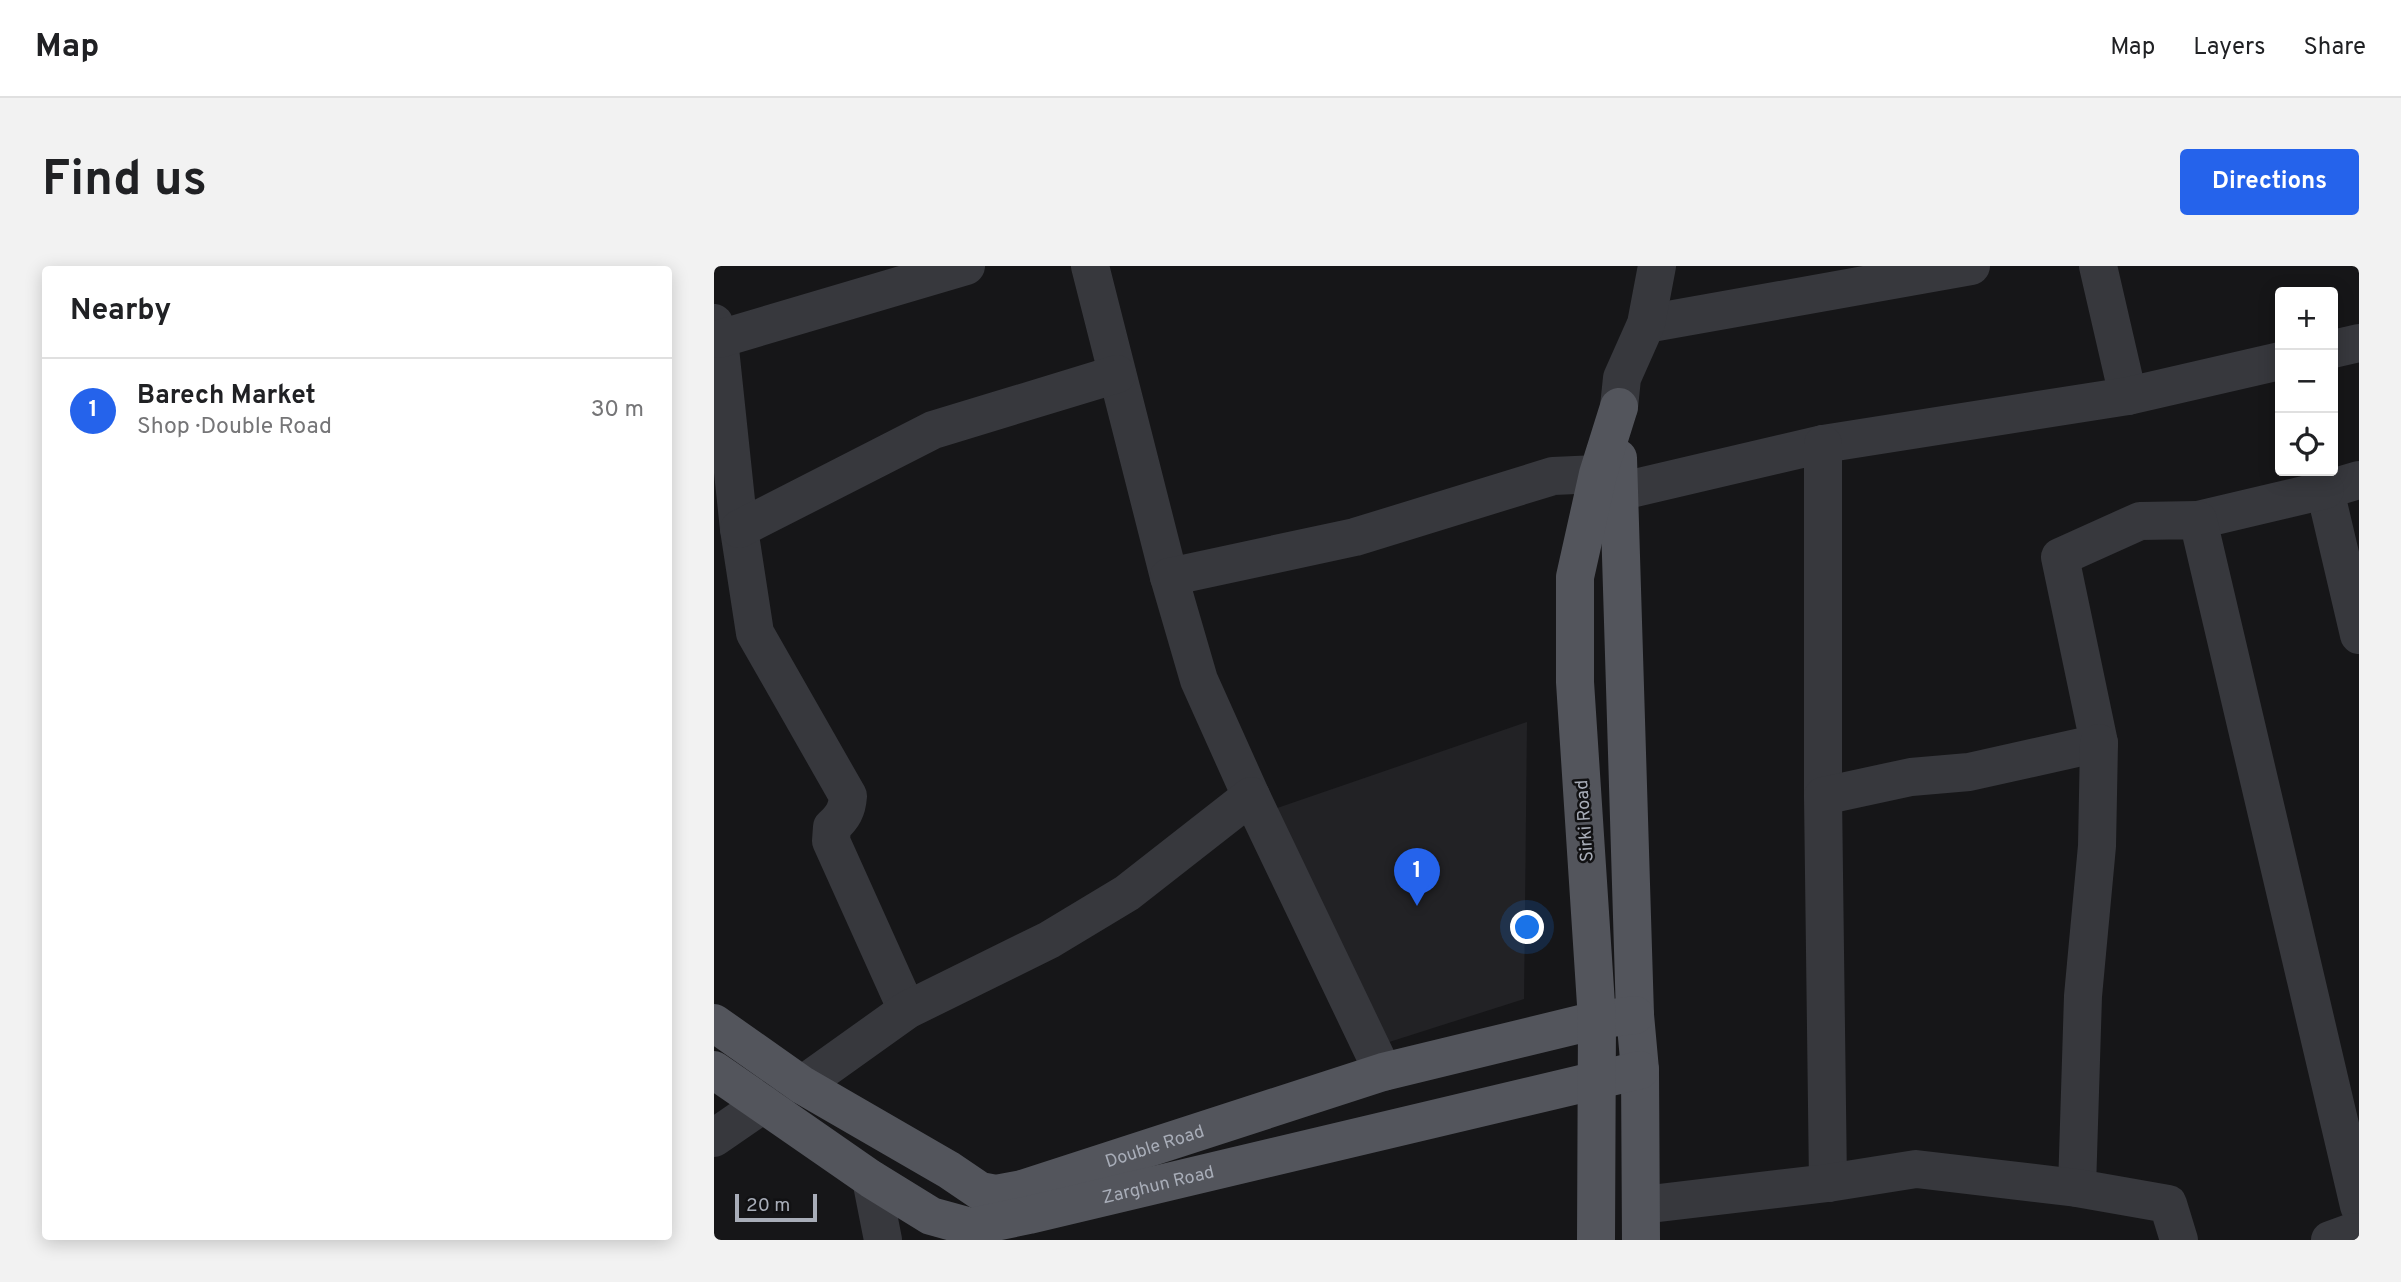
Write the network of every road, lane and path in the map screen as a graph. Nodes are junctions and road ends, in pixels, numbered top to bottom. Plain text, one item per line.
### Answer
1 (965, 266) edge
2 (1090, 266) edge
3 (1657, 266) edge
4 (1971, 266) edge
5 (2098, 266) edge
6 (1646, 324) junction
7 (717, 331) edge
8 (2359, 343) edge
9 (2338, 348) edge
10 (2275, 362) edge
11 (1117, 374) junction
12 (2128, 396) junction
13 (1619, 407) joint
14 (721, 435) edge
15 (1824, 444) junction
16 (1608, 483) junction
17 (2342, 485) edge
18 (2198, 520) junction
19 (739, 528) junction
20 (1170, 577) junction
21 (2359, 635) edge
22 (2099, 743) junction
23 (1251, 796) junction
24 (1823, 796) junction
25 (907, 1010) junction
26 (1635, 1015) junction
27 (1597, 1020) junction
28 (714, 1023) edge
29 (714, 1070) edge
30 (1640, 1070) junction
31 (1383, 1072) junction
32 (1595, 1080) junction
33 (802, 1085) junction
34 (763, 1104) junction
35 (714, 1138) edge
36 (871, 1179) junction
37 (1828, 1183) junction
38 (2077, 1188) junction
39 (2359, 1206) edge
40 (1028, 1215) edge
41 (1642, 1223) edge
42 (2359, 1233) edge
43 (883, 1240) edge
44 (1596, 1240) edge
45 (2179, 1240) edge
46 (2330, 1240) edge

1 - 7 street
2 - 11 street
3 - 6 street, Sirki Road
4 - 6 street
5 - 12 street
6 - 13 street, Sirki Road
7 - 14 street
8 - 9 street
10 - 12 street
11 - 19 street
11 - 20 street
12 - 15 street
13 - 16 main road, Sirki Road
14 - 19 street
15 - 16 street
15 - 24 street
16 - 20 street
16 - 26 main road, Sirki Road
16 - 27 main road, Sirki Road
17 - 18 street
17 - 21 street
18 - 22 street
18 - 39 street
19 - 25 street
20 - 23 street
22 - 24 street
22 - 38 street
23 - 25 street
23 - 31 street
24 - 37 street
25 - 33 street
26 - 27 main road, Double Road
26 - 30 main road, Sirki Road
27 - 31 main road, Double Road
27 - 32 main road, Sirki Road
28 - 33 main road, Double Road
29 - 34 main road, Zarghun Road
30 - 32 main road, Zarghun Road
30 - 41 main road, Sirki Road
31 - 40 main road, Double Road
32 - 40 main road, Zarghun Road
32 - 44 main road, Sirki Road
33 - 40 main road, Double Road
34 - 35 street
34 - 36 main road, Zarghun Road
36 - 40 main road, Zarghun Road
36 - 43 street
37 - 38 street
37 - 41 street
38 - 45 street
42 - 46 street

